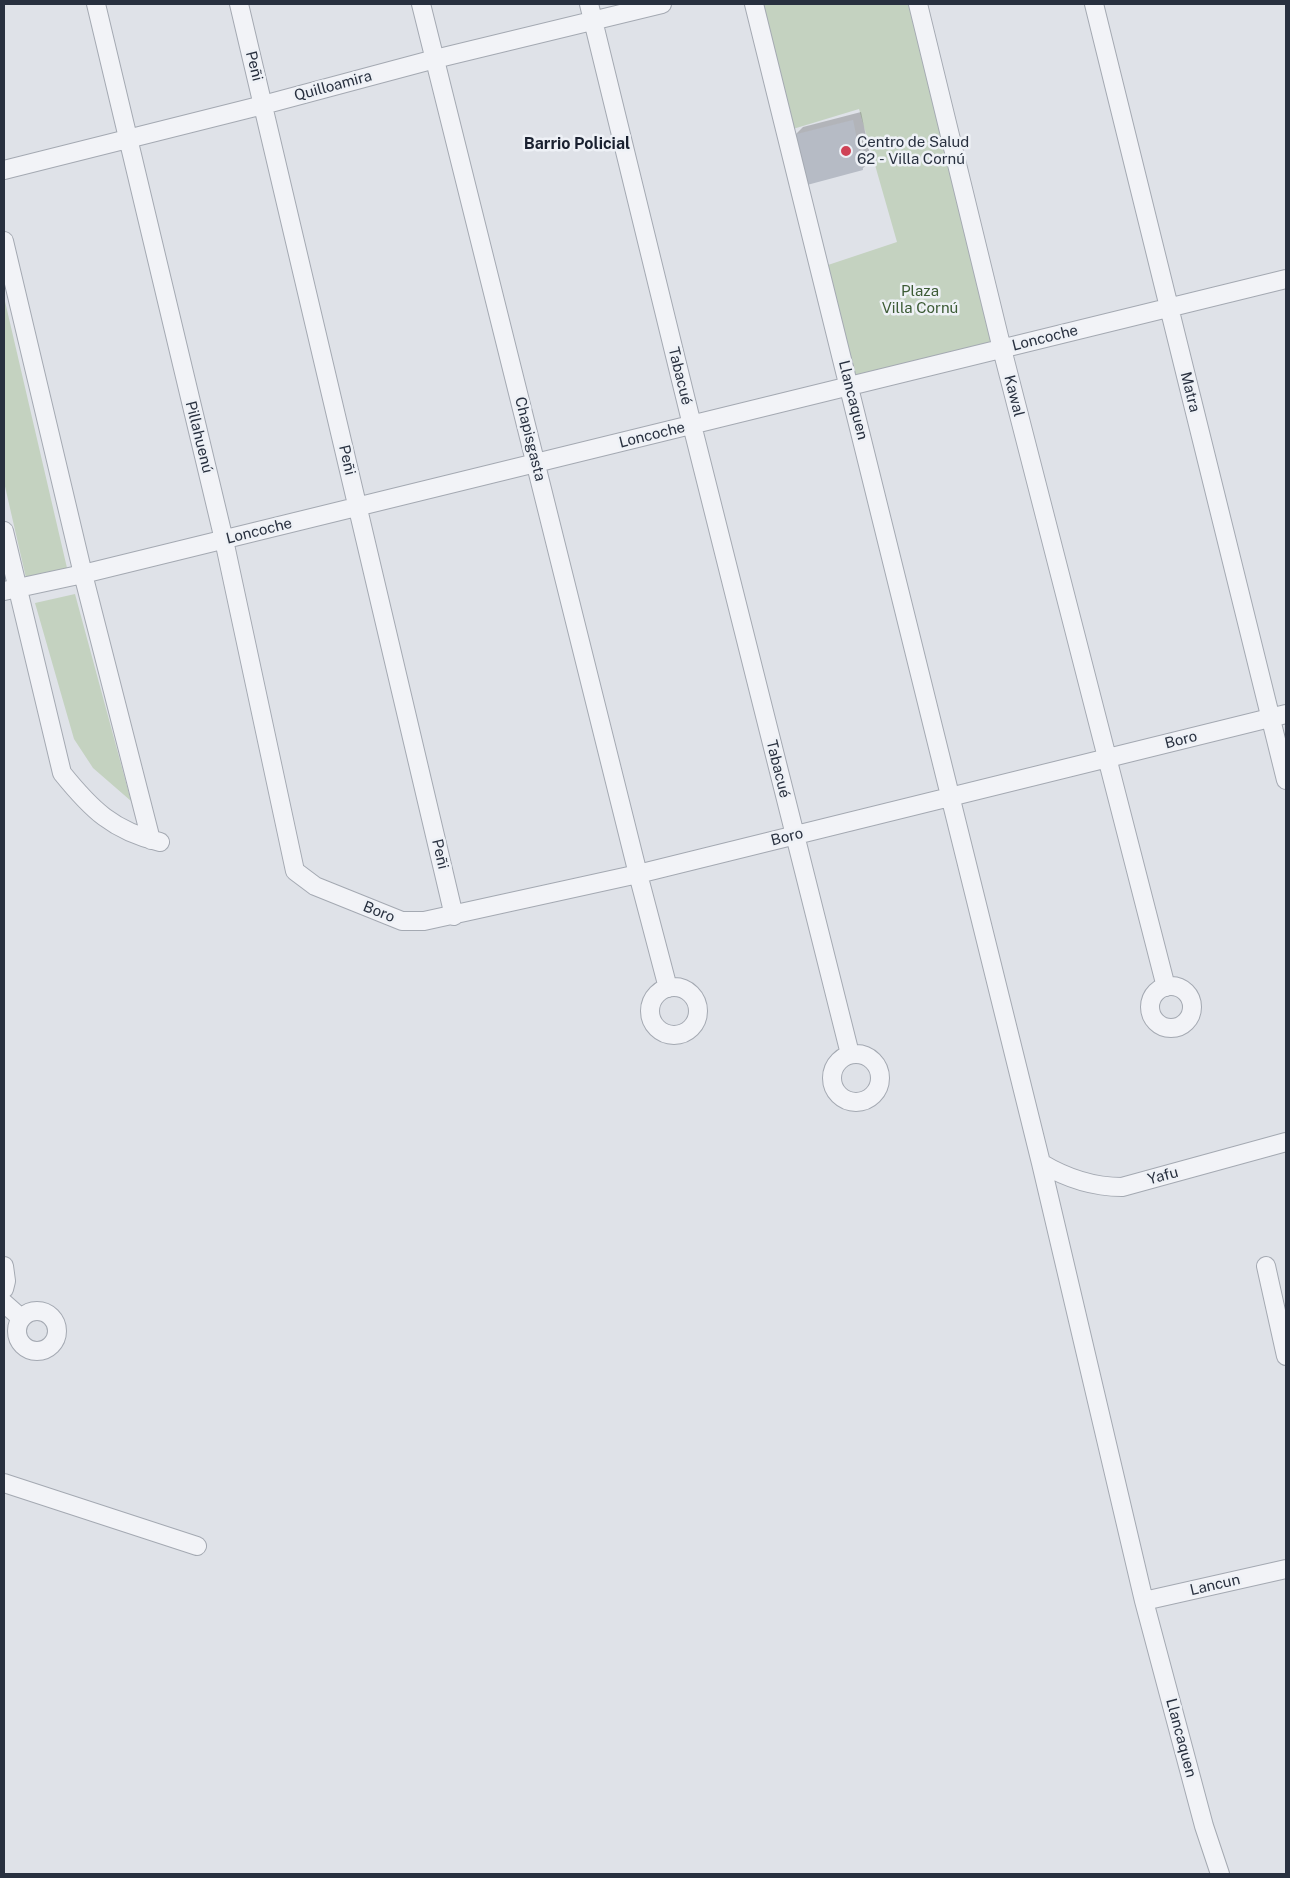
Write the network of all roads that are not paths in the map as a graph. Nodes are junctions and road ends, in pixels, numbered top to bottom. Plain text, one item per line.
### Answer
1 (96, 4) edge
2 (239, 4) edge
3 (421, 4) edge
4 (662, 4) edge
5 (754, 4) edge
6 (918, 4) edge
7 (1094, 4) edge
8 (592, 12) edge
9 (435, 59) junction
10 (264, 105) junction
11 (127, 140) junction
12 (4, 170) edge
13 (4, 241) edge
14 (1286, 280) edge
15 (1169, 308) junction
16 (1002, 349) junction
17 (849, 387) junction
18 (692, 425) junction
19 (536, 464) junction
20 (358, 507) junction
21 (4, 531) edge
22 (224, 540) junction
23 (83, 574) junction
24 (10, 590) edge
25 (1279, 716) edge
26 (1106, 759) junction
27 (1286, 780) edge
28 (950, 797) junction
29 (795, 835) junction
30 (295, 872) joint
31 (638, 874) junction
32 (454, 916) junction
33 (1166, 987) dead end
34 (668, 988) dead end
35 (850, 1054) dead end
36 (1286, 1142) edge
37 (1041, 1163) junction
38 (4, 1266) edge
39 (1266, 1266) dead end
40 (4, 1289) edge
41 (4, 1303) edge
42 (21, 1318) dead end
43 (1286, 1356) edge
44 (4, 1483) edge
45 (197, 1546) dead end
46 (1286, 1569) edge
47 (1144, 1602) junction
48 (1220, 1874) edge

1 - 11 street, Pillahuenú
2 - 10 street, Peñi
3 - 9 street, Chapisgasta
4 - 8 street, Quilloamira
5 - 17 street, Llancaquen
6 - 16 street, Kawal
7 - 15 street, Matra
8 - 9 street, Quilloamira
8 - 18 street, Tabacué
9 - 10 street, Quilloamira
9 - 19 street, Chapisgasta
10 - 11 street, Quilloamira
10 - 20 street, Peñi
11 - 12 street, Quilloamira
11 - 22 street, Pillahuenú
13 - 23 street
14 - 15 street, Loncoche
15 - 16 street, Loncoche
15 - 25 street, Matra
16 - 17 street, Loncoche
16 - 26 street, Kawal
17 - 18 street, Loncoche
17 - 28 street, Llancaquen
18 - 19 street, Loncoche
18 - 29 street, Tabacué
19 - 20 street, Loncoche
19 - 31 street, Chapisgasta
20 - 22 street, Loncoche
20 - 32 street, Peñi
21 - 24 street
22 - 23 street, Loncoche
22 - 30 street, Pillahuenú
23 - 24 street, Loncoche
23 - 24 street
25 - 26 street, Boro
25 - 27 street, Matra
26 - 28 street, Boro
26 - 33 street, Kawal
28 - 29 street, Boro
28 - 37 street, Llancaquen
29 - 31 street, Boro
29 - 35 street, Tabacué
30 - 32 street, Boro
31 - 32 street, Boro
31 - 34 street, Chapisgasta
36 - 37 street, Yafu
37 - 47 street, Llancaquen
38 - 40 street
39 - 43 street
41 - 42 street
44 - 45 street
46 - 47 street, Lancun
47 - 48 street, Llancaquen

